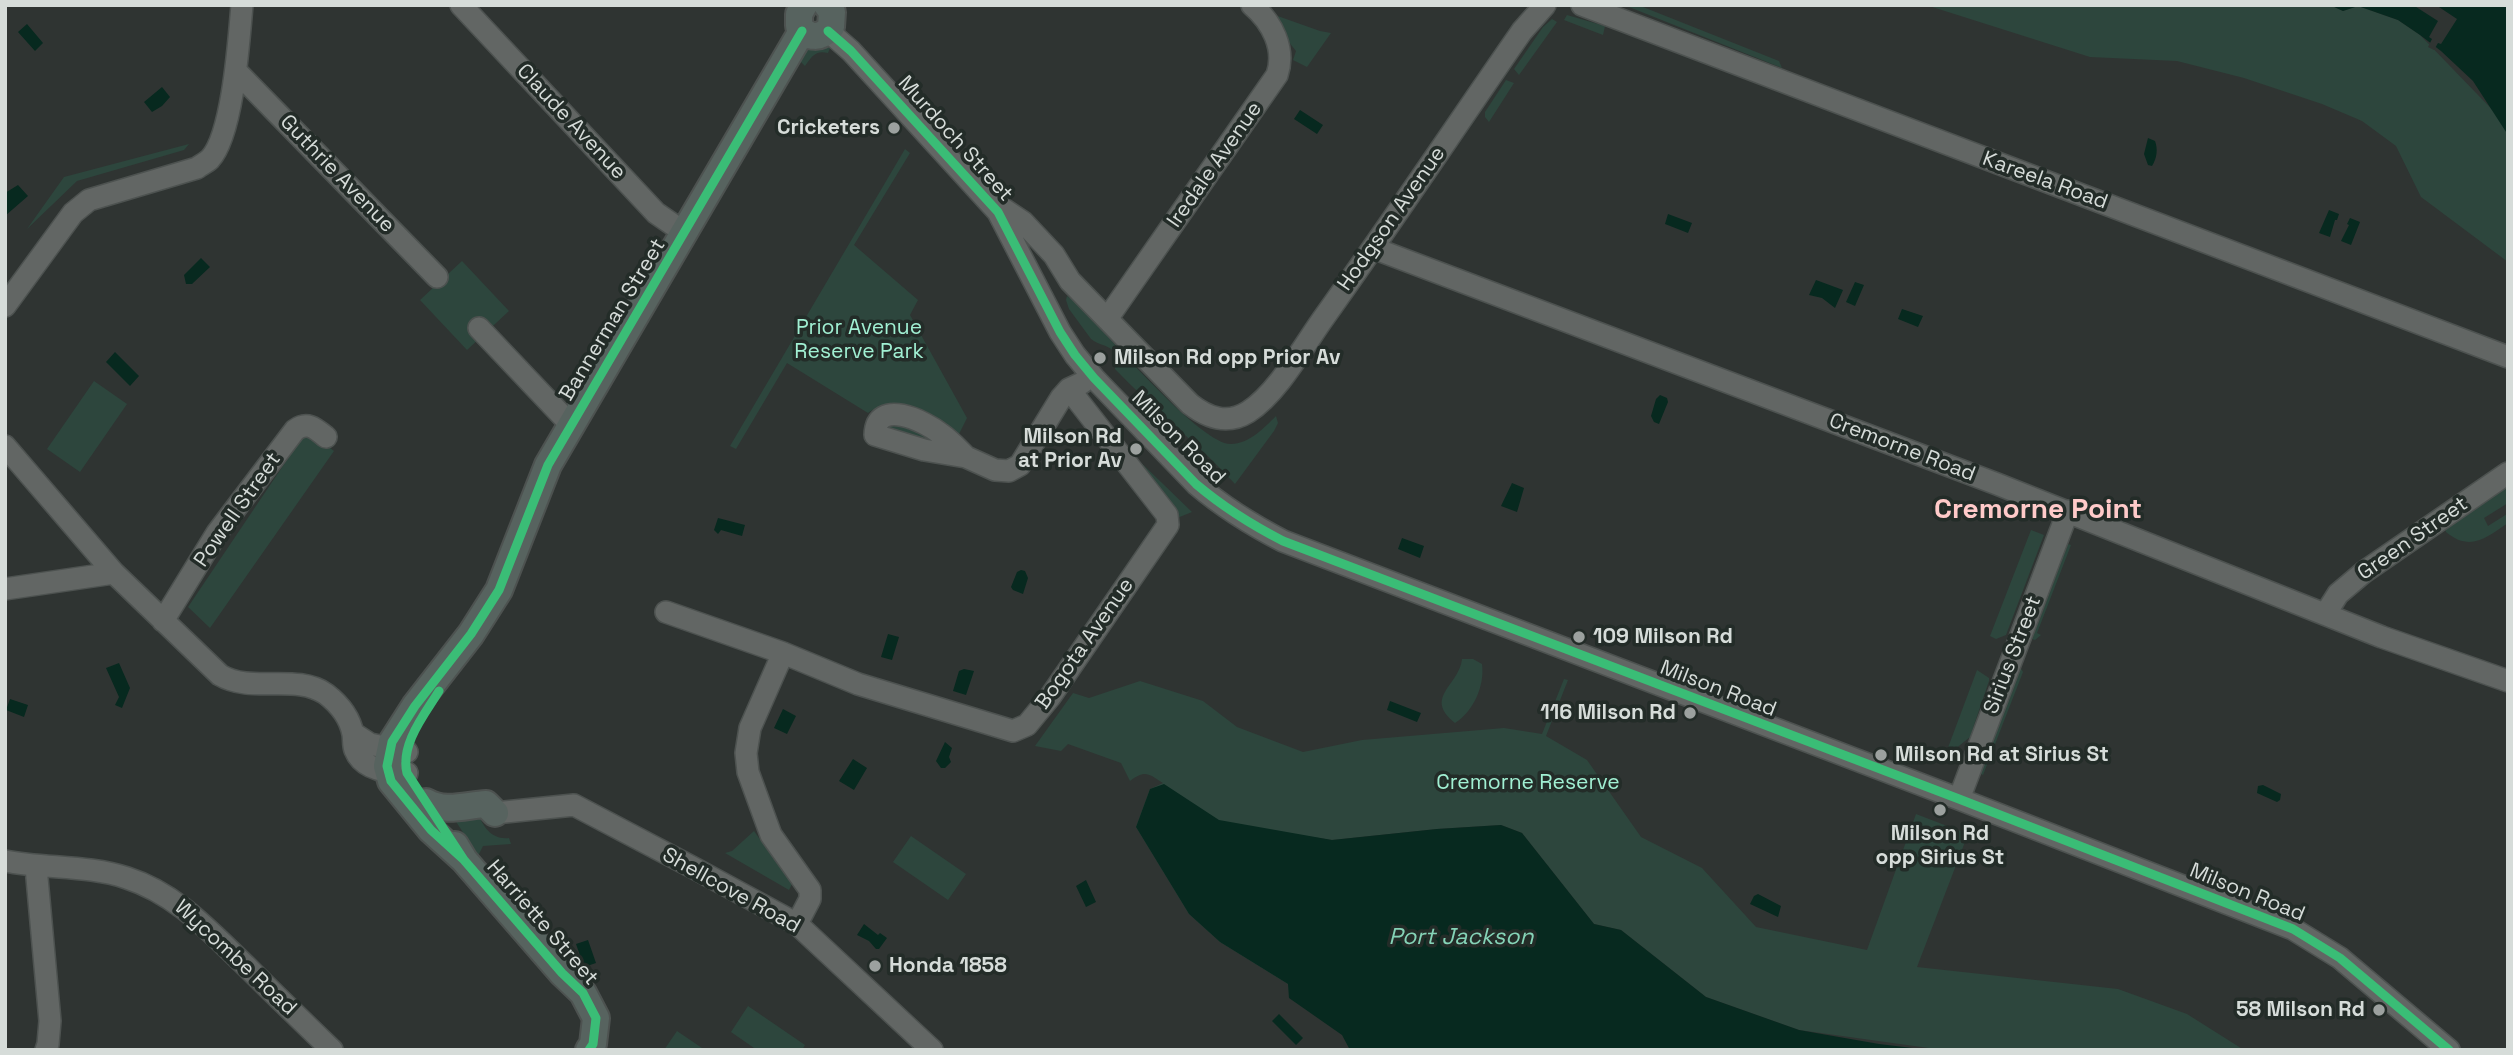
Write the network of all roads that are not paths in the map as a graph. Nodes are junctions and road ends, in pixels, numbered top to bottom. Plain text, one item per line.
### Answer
1 (242, 5) edge
2 (461, 5) edge
3 (1582, 5) edge
4 (1256, 9) edge
5 (1532, 10) edge
6 (815, 18) edge
7 (236, 71) junction
8 (988, 199) junction
9 (685, 233) junction
10 (1373, 248) junction
11 (437, 277) dead end
12 (1070, 281) junction
13 (1037, 285) junction
14 (5, 306) edge
15 (1107, 319) junction
16 (479, 328) dead end
17 (2508, 357) edge
18 (1094, 378) junction
19 (1069, 389) junction
20 (1247, 413) joint
21 (571, 425) junction
22 (326, 437) dead end
23 (5, 446) edge
24 (966, 457) dead end
25 (2508, 473) edge
26 (2068, 511) junction
27 (114, 573) junction
28 (5, 589) edge
29 (666, 612) dead end
30 (2326, 612) junction
31 (163, 621) junction
32 (783, 653) junction
33 (2508, 681) edge
34 (398, 762) junction
35 (1959, 799) junction
36 (426, 802) junction
37 (495, 813) joint
38 (464, 860) junction
39 (5, 861) edge
40 (36, 867) junction
41 (797, 925) junction
42 (562, 973) junction
43 (46, 1050) edge
44 (332, 1050) edge
45 (572, 1050) edge
46 (589, 1050) edge
47 (932, 1050) edge
48 (2449, 1050) edge

1 - 7 street
2 - 9 street, Claude Avenue
3 - 17 street, Kareela Road
4 - 15 street, Iredale Avenue
5 - 10 street, Hodgson Avenue
6 - 8 street, Murdoch Street
6 - 9 main road, Bannerman Street
7 - 11 street, Guthrie Avenue
7 - 14 street
8 - 12 street, Murdoch Street
8 - 13 street, Murdoch Street
9 - 21 main road, Bannerman Street
10 - 20 street, Hodgson Avenue
10 - 26 street, Cremorne Road
12 - 13 street
12 - 15 street, Murdoch Street
13 - 18 street, Milson Road
15 - 20 street, Murdoch Street
16 - 21 street
18 - 19 street
18 - 35 street, Milson Road
19 - 24 street
19 - 32 street, Bogota Avenue
21 - 34 main road, Bannerman Street
22 - 31 street, Powell Street
23 - 27 street
25 - 30 street, Green Street
26 - 30 street, Cremorne Road
26 - 35 street, Sirius Street
27 - 28 street
27 - 31 street
29 - 32 street, Bogota Avenue
30 - 33 street, Cremorne Road
31 - 34 street
32 - 41 street
34 - 36 main road, Harriette Street
34 - 38 main road, Harriette Street
35 - 48 street, Milson Road
36 - 37 main road
36 - 38 main road, Harriette Street
37 - 41 street, Shellcove Road
38 - 42 main road, Harriette Street
39 - 40 street, Wycombe Road
40 - 43 street
40 - 44 street, Wycombe Road
41 - 47 street, Shellcove Road
42 - 45 main road, Harriette Street
42 - 46 main road, Harriette Street

